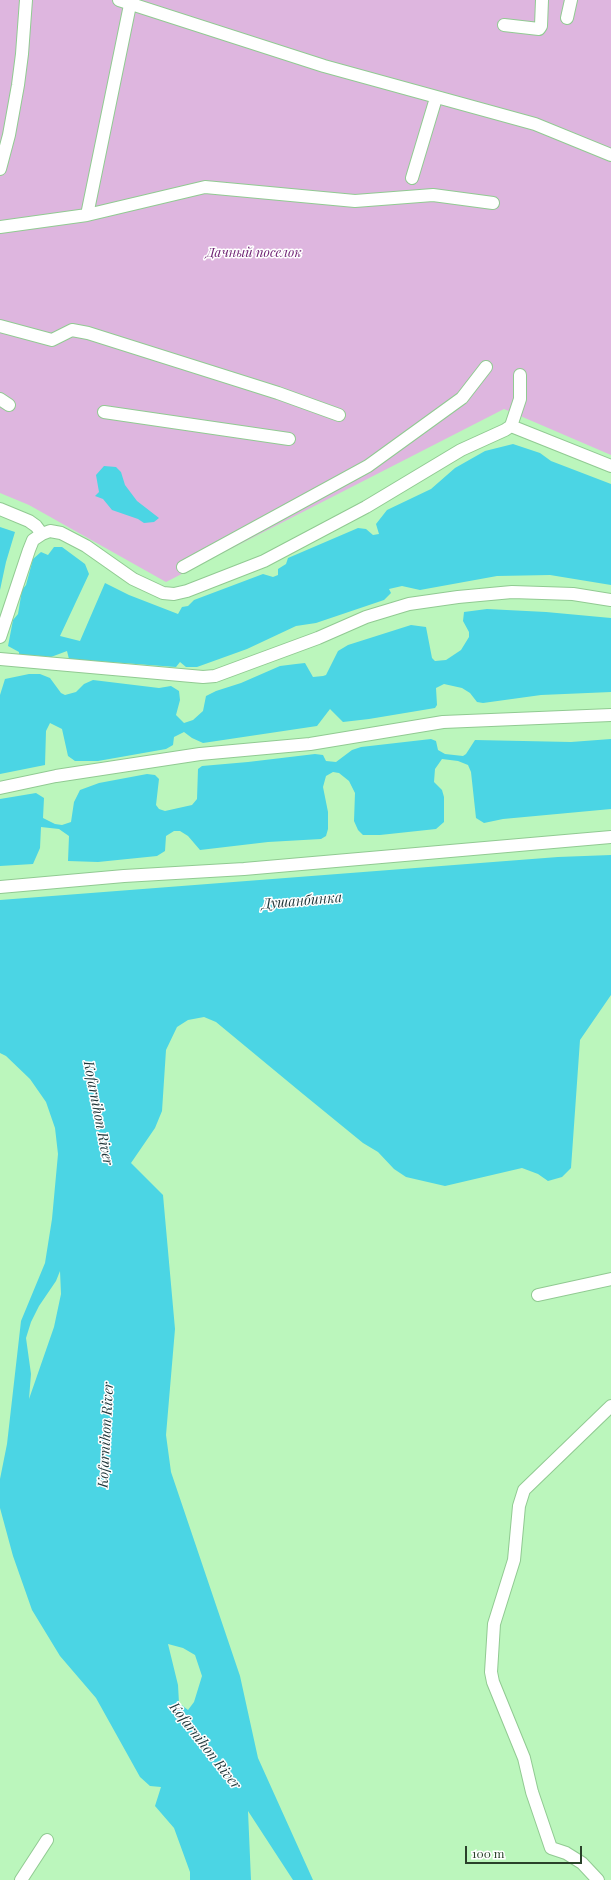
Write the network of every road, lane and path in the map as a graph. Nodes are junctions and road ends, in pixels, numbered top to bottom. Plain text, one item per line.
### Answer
1 (26, 0) edge
2 (118, 0) edge
3 (542, 0) edge
4 (571, 0) edge
5 (131, 2) edge
6 (567, 18) dead end
7 (504, 25) dead end
8 (436, 98) junction
9 (611, 155) edge
10 (0, 169) edge
11 (412, 178) dead end
12 (493, 203) dead end
13 (87, 215) junction
14 (0, 227) edge
15 (0, 326) edge
16 (486, 367) dead end
17 (520, 375) dead end
18 (104, 412) dead end
19 (339, 415) dead end
20 (511, 426) junction
21 (289, 440) dead end
22 (611, 466) edge
23 (0, 509) edge
24 (42, 534) junction
25 (183, 566) dead end
26 (611, 600) edge
27 (0, 637) edge
28 (0, 659) edge
29 (611, 715) edge
30 (0, 788) edge
31 (611, 836) edge
32 (0, 887) edge
33 (611, 1280) edge
34 (538, 1295) dead end
35 (611, 1406) edge
36 (47, 1840) dead end
37 (21, 1880) edge
38 (598, 1880) edge

1 - 10 street
2 - 5 street
3 - 7 street
4 - 6 street
5 - 8 street
5 - 13 street
8 - 9 street
8 - 11 street
12 - 13 street
13 - 14 street
15 - 19 street
16 - 25 street
17 - 20 street
18 - 21 street
20 - 22 street
20 - 24 street
23 - 24 street
24 - 27 street
26 - 28 street
29 - 30 street
31 - 32 street
33 - 34 street
35 - 38 street
36 - 37 street

